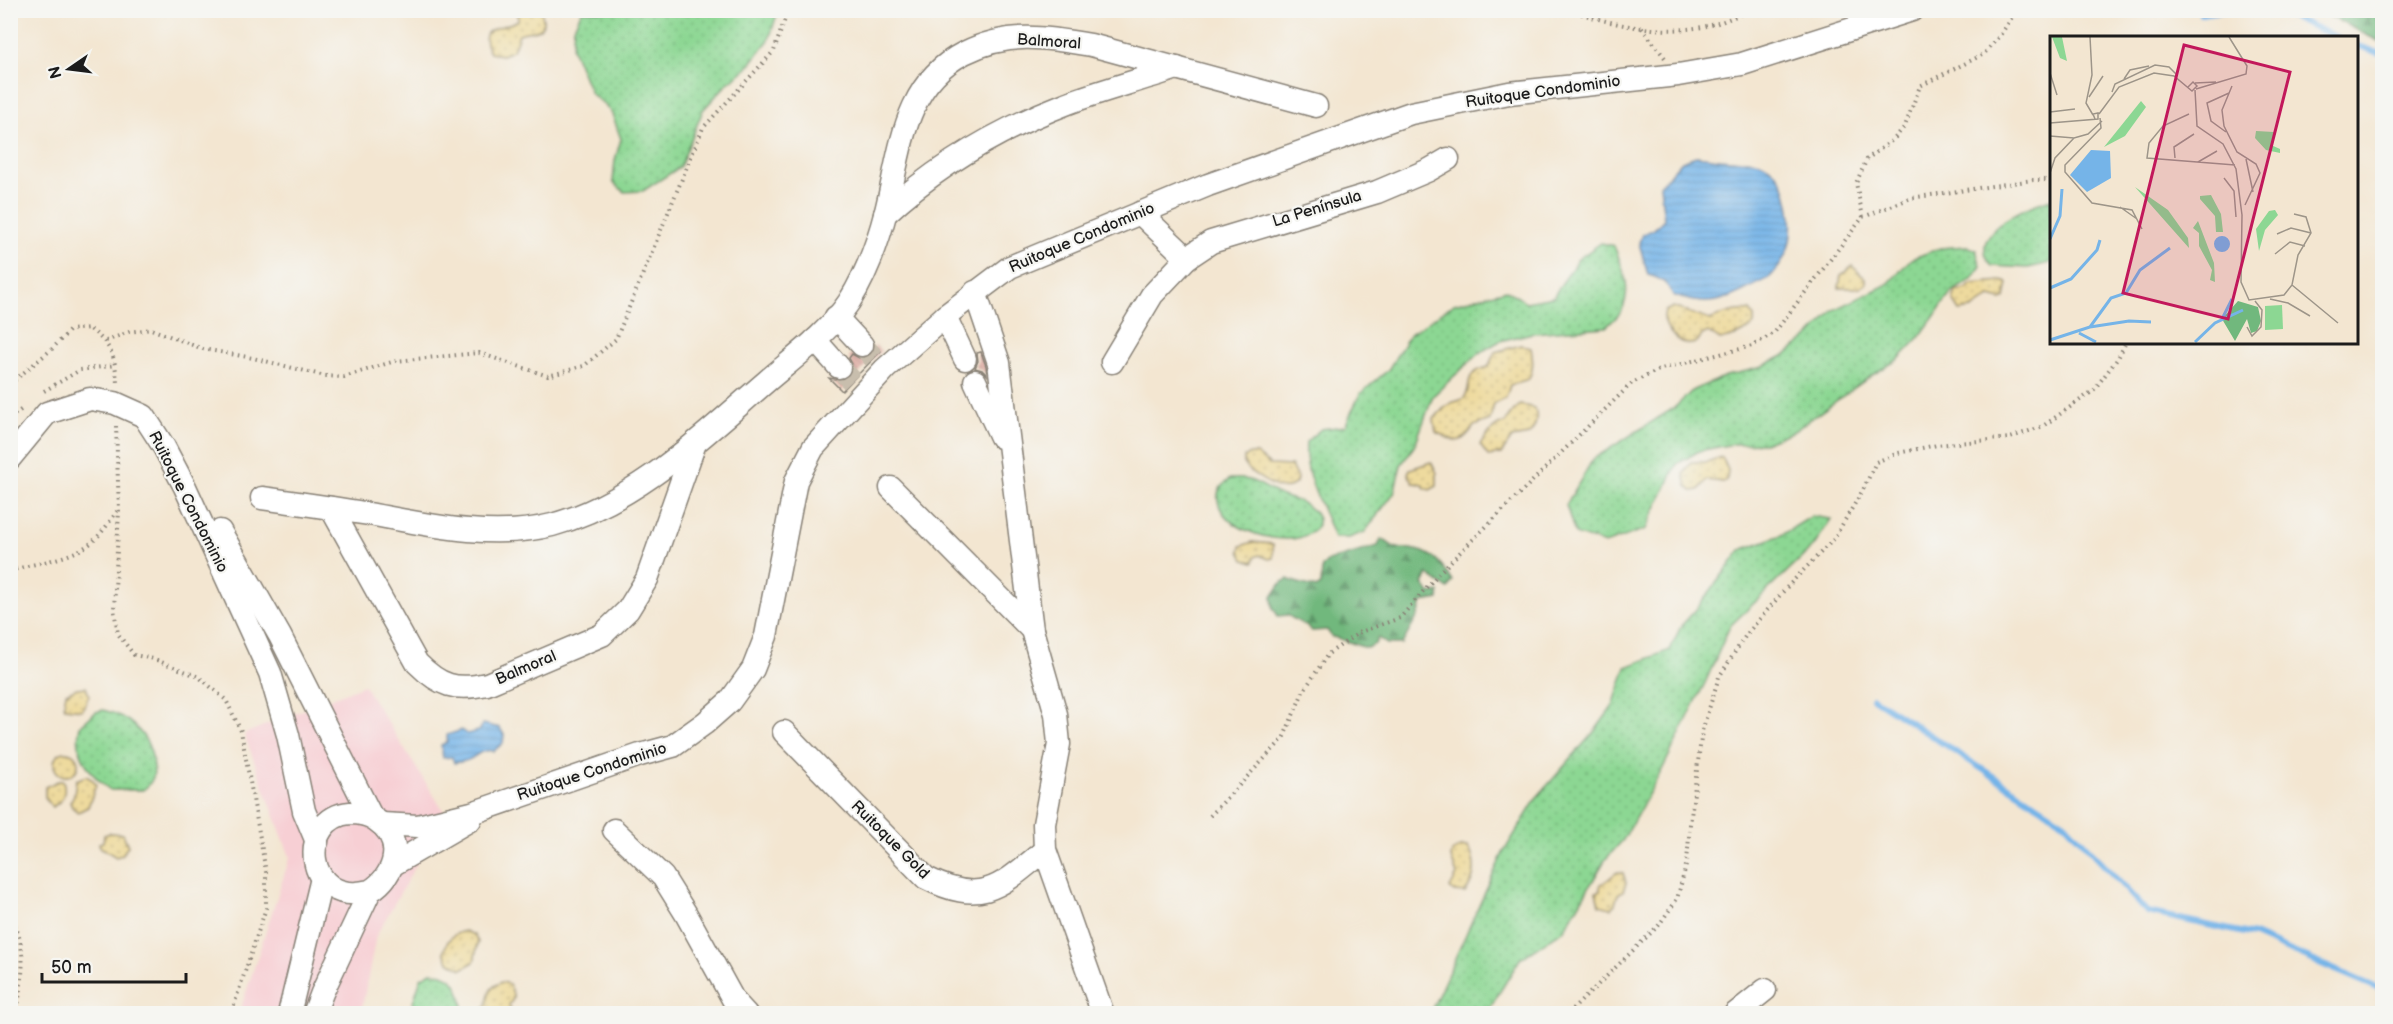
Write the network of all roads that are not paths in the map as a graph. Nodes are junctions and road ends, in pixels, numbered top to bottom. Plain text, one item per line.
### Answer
1 (1911, 10) edge
2 (1177, 68) junction
3 (1316, 106) dead end
4 (1448, 159) dead end
5 (1140, 213) junction
6 (885, 214) junction
7 (1187, 258) junction
8 (975, 292) junction
9 (945, 316) junction
10 (836, 317) junction
11 (815, 340) junction
12 (874, 357) junction
13 (965, 359) dead end
14 (1112, 362) dead end
15 (851, 380) junction
16 (975, 381) dead end
17 (116, 399) junction
18 (10, 436) edge
19 (695, 443) junction
20 (1010, 456) junction
21 (10, 458) edge
22 (891, 488) dead end
23 (262, 498) dead end
24 (331, 507) junction
25 (1032, 630) junction
26 (784, 732) dead end
27 (472, 813) junction
28 (376, 820) junction
29 (614, 830) dead end
30 (317, 842) junction
31 (1046, 850) junction
32 (394, 864) junction
33 (322, 878) junction
34 (370, 891) junction
35 (1765, 990) dead end
36 (289, 1014) edge
37 (314, 1014) edge
38 (746, 1014) edge
39 (1103, 1014) edge
40 (1735, 1014) edge

1 - 5 street, Ruitoque Condominio
2 - 3 street, Balmoral
2 - 6 street
2 - 6 street, Balmoral
4 - 7 street, La Península
5 - 7 street
5 - 8 street, Ruitoque Condominio
6 - 10 street, Balmoral
7 - 14 street, La Península
8 - 9 street, Ruitoque Condominio
8 - 20 street
9 - 12 street, Ruitoque Condominio
9 - 13 street
10 - 11 street, Balmoral
10 - 12 street
11 - 15 street
11 - 19 street, Balmoral
12 - 15 street, Ruitoque Condominio
15 - 27 street, Ruitoque Condominio
16 - 20 street
17 - 18 street, Ruitoque Condominio
17 - 21 street, Ruitoque Condominio
17 - 28 street, Ruitoque Condominio
17 - 30 street, Ruitoque Condominio
19 - 24 street, Balmoral
19 - 24 street, Balmoral
20 - 25 street
22 - 25 street
23 - 24 street, Balmoral
25 - 31 street
26 - 31 street, Ruitoque Gold
27 - 28 street, Ruitoque Condominio
27 - 32 street, Ruitoque Condominio
28 - 30 street, Ruitoque Condominio
28 - 32 street, Ruitoque Condominio
29 - 38 street
30 - 33 street, Ruitoque Condominio
31 - 39 street
32 - 34 street, Ruitoque Condominio
33 - 34 street
33 - 36 street, Ruitoque Condominio
34 - 37 street, Ruitoque Condominio
35 - 40 street

